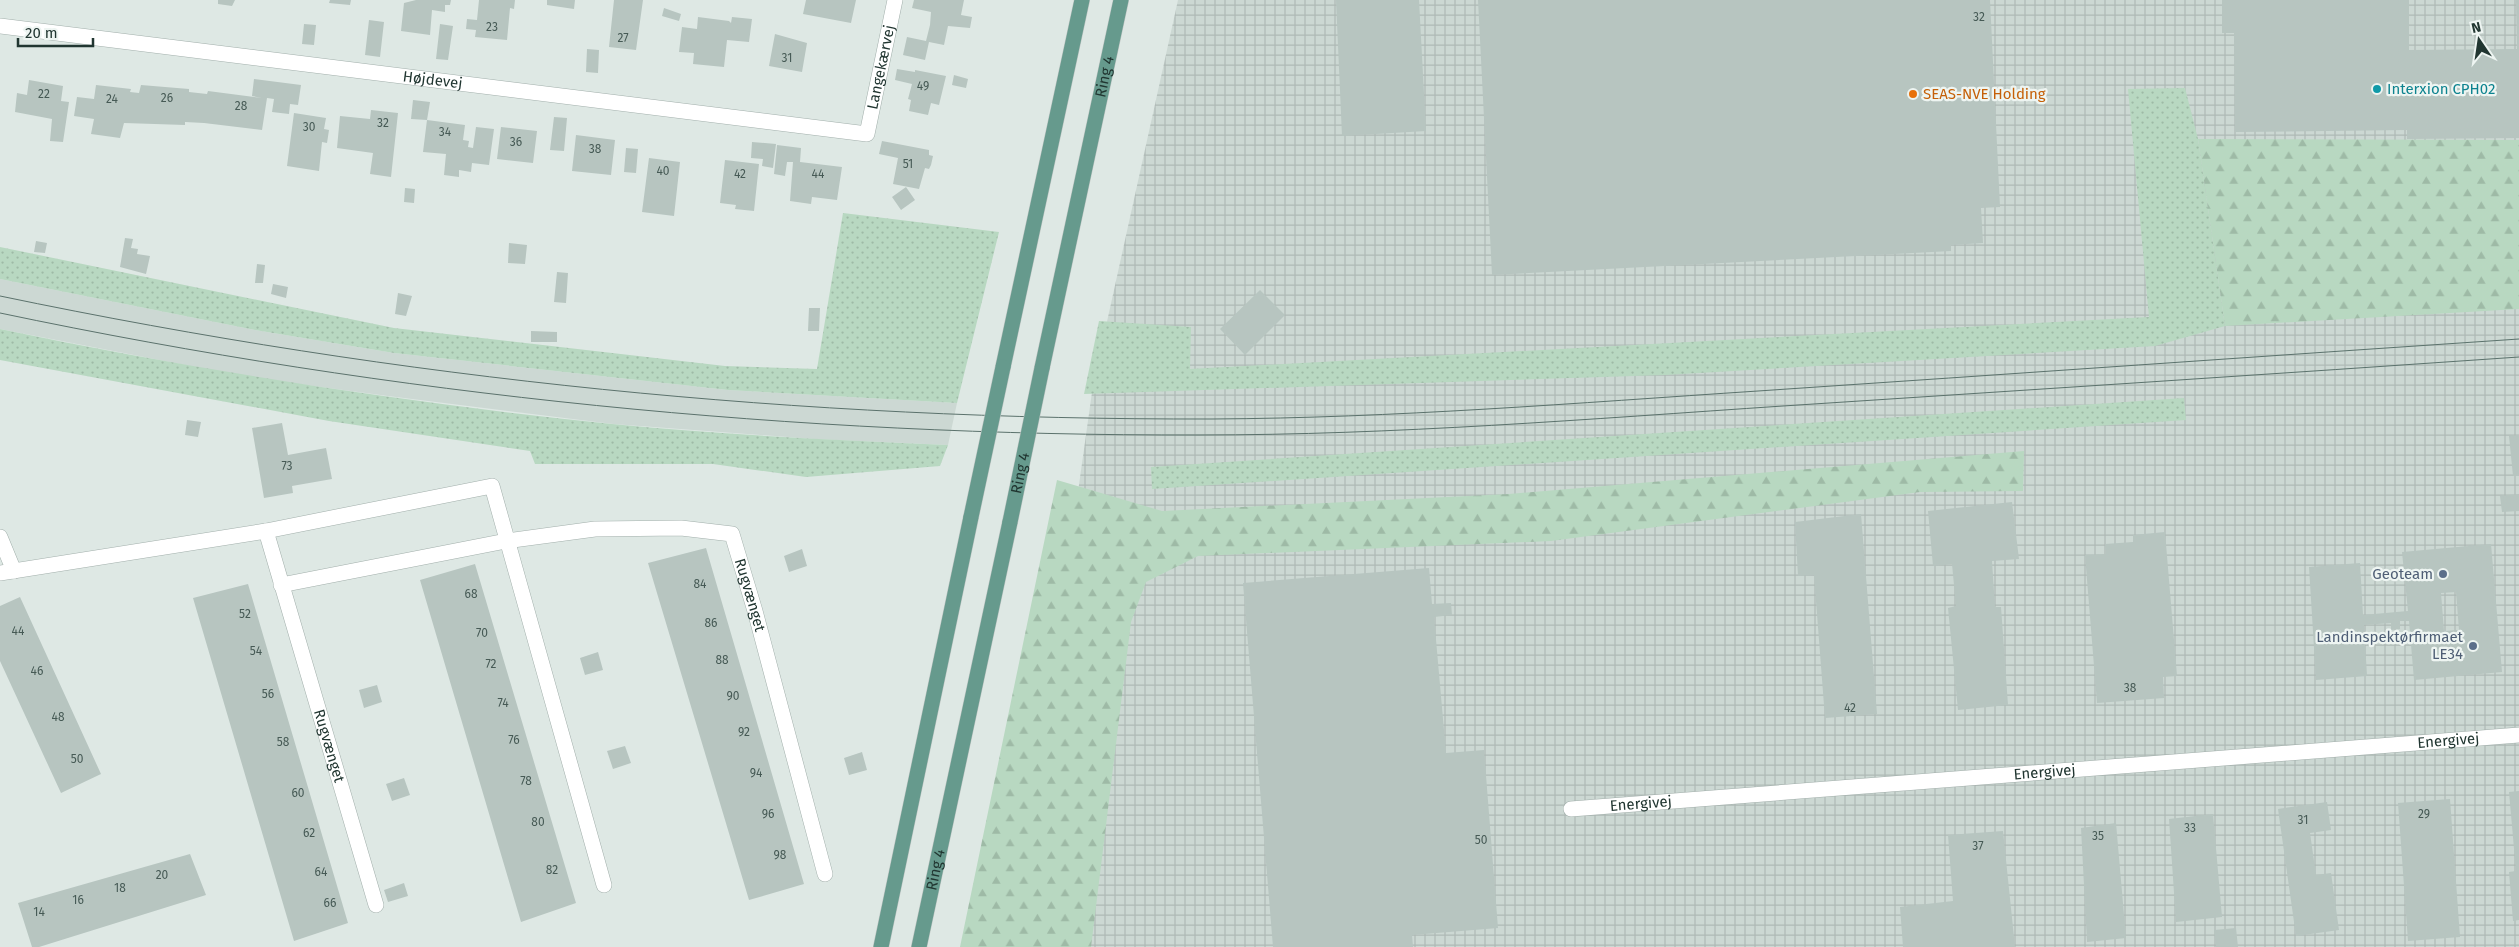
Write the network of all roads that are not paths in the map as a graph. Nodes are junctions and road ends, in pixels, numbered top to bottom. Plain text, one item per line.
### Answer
1 (895, 0) edge
2 (1082, 0) edge
3 (1121, 0) edge
4 (0, 26) edge
5 (866, 134) joint
6 (266, 531) junction
7 (0, 537) edge
8 (506, 541) junction
9 (7, 572) edge
10 (281, 586) junction
11 (2519, 735) edge
12 (1571, 809) dead end
13 (825, 874) dead end
14 (604, 885) dead end
15 (376, 905) dead end
16 (881, 947) edge
17 (919, 947) edge

1 - 5 street, Langekærvej
2 - 16 main road, bridge
3 - 17 main road, Ring 4, bridge
4 - 5 street, Højdevej
6 - 8 street
6 - 9 street
6 - 10 street, Rugvænget
7 - 9 street
8 - 10 street, Rugvænget
8 - 13 street, Rugvænget
8 - 14 street
10 - 15 street, Rugvænget
11 - 12 street, Energivej

